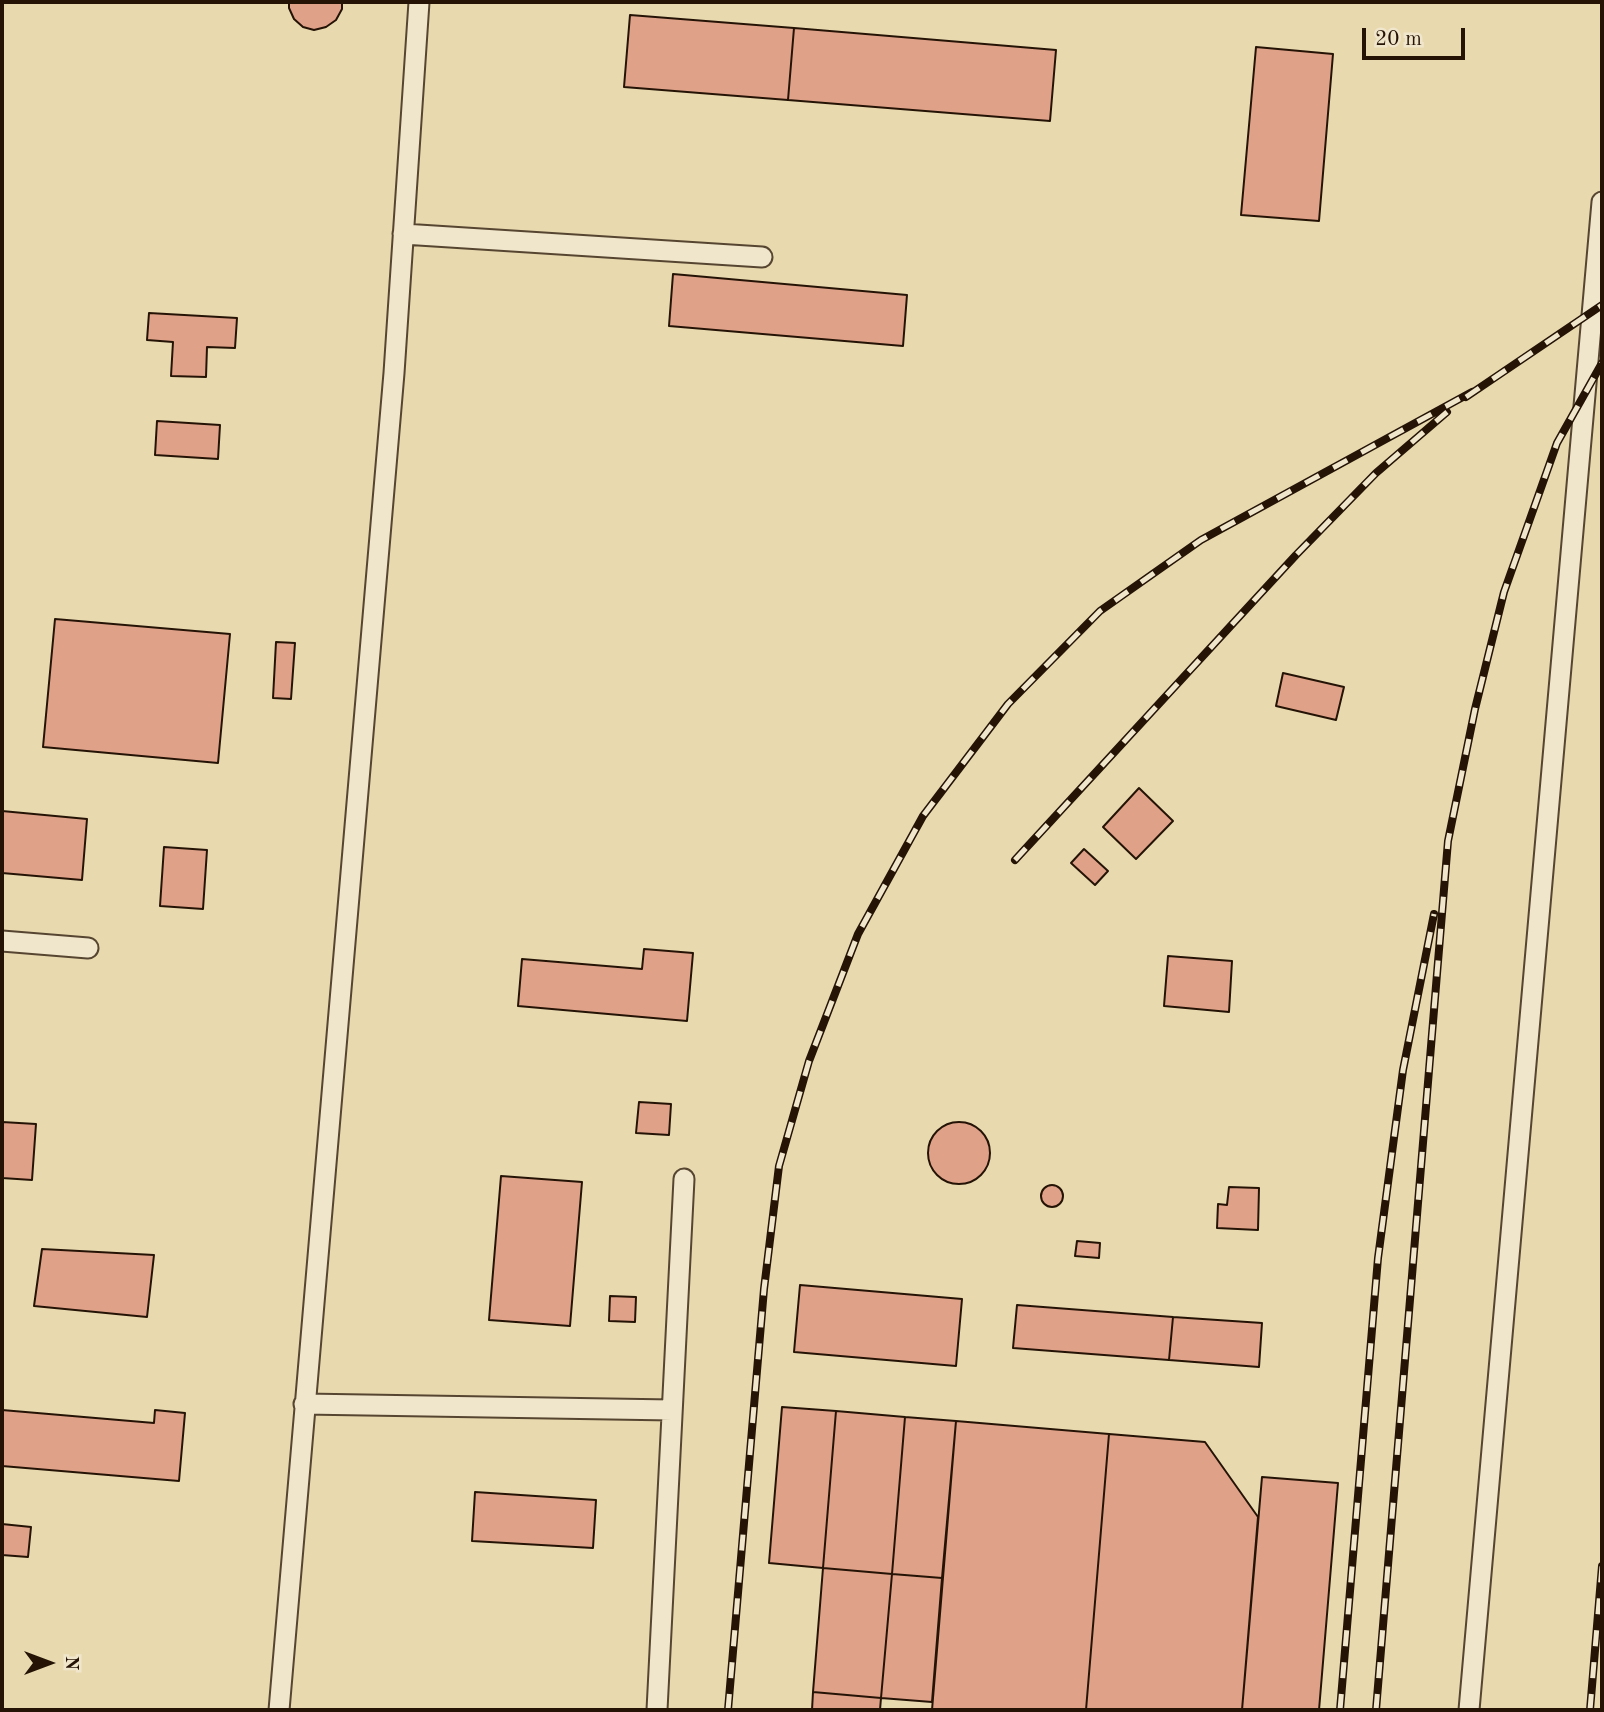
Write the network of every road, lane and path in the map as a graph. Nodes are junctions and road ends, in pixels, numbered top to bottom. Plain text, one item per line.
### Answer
1 (419, 2) edge
2 (1602, 202) edge
3 (403, 234) junction
4 (762, 257) dead end
5 (2, 941) edge
6 (88, 948) dead end
7 (684, 1179) dead end
8 (304, 1404) junction
9 (672, 1410) junction
10 (279, 1710) edge
11 (657, 1710) edge
12 (1469, 1710) edge

1 - 3 lane
2 - 12 lane
3 - 4 lane
3 - 8 lane
5 - 6 lane
7 - 9 lane
8 - 9 lane
8 - 10 lane
9 - 11 lane

